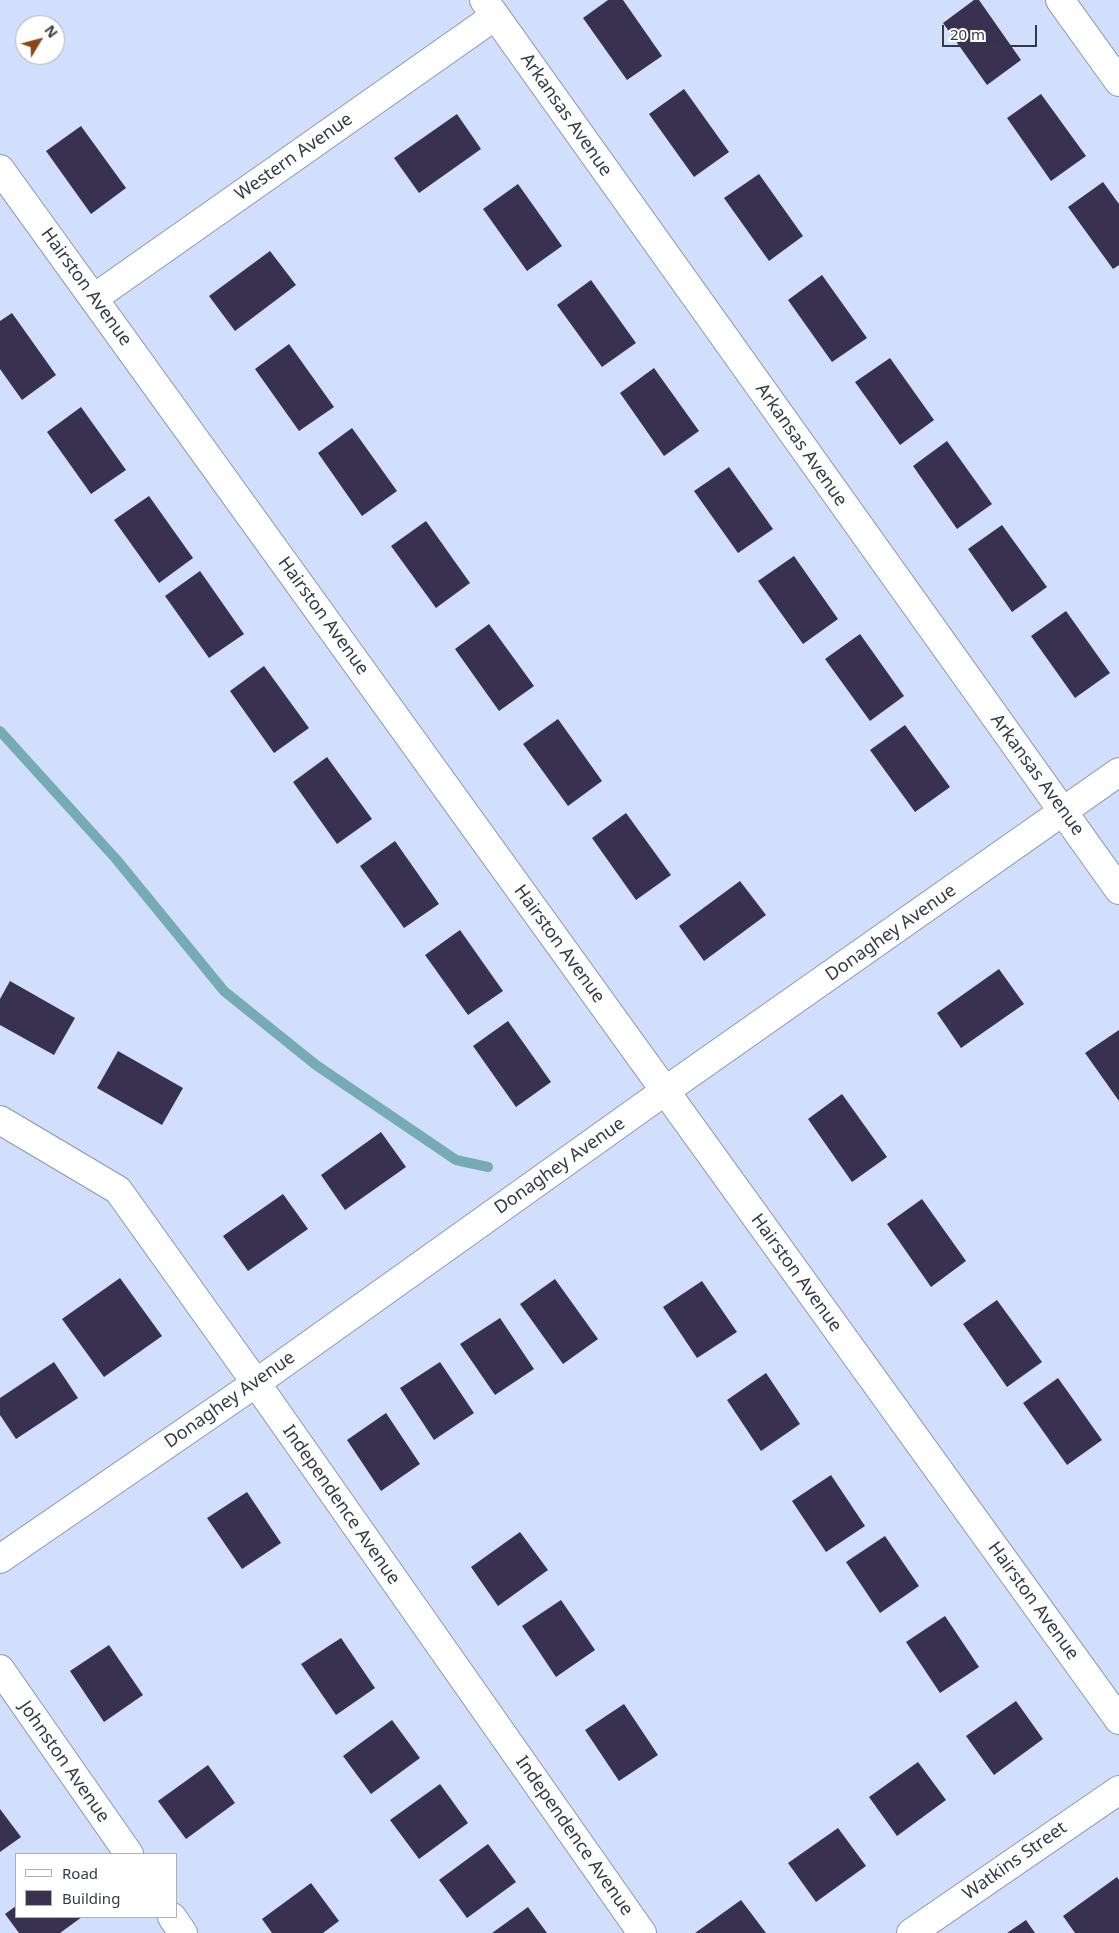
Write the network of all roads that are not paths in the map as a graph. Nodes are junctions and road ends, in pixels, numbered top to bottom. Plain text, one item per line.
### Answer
1 (1060, 0) edge
2 (490, 8) edge
3 (1119, 82) edge
4 (0, 169) edge
5 (94, 298) junction
6 (1119, 772) edge
7 (1063, 812) junction
8 (1119, 890) edge
9 (665, 1091) junction
10 (0, 1120) edge
11 (256, 1383) junction
12 (0, 1558) edge
13 (0, 1670) edge
14 (1119, 1720) edge
15 (1119, 1790) edge
16 (128, 1853) edge
17 (173, 1918) edge
18 (183, 1933) edge
19 (642, 1933) edge
20 (911, 1933) edge

1 - 3 street
2 - 5 street, Western Avenue
2 - 7 street, Arkansas Avenue
4 - 5 street, Hairston Avenue
5 - 9 street, Hairston Avenue
6 - 7 street, Donaghey Avenue
7 - 8 street, Arkansas Avenue
7 - 9 street, Donaghey Avenue
9 - 11 street, Donaghey Avenue
9 - 14 street, Hairston Avenue
10 - 11 street, Independence Avenue
11 - 12 street, Donaghey Avenue
11 - 19 street, Independence Avenue
13 - 16 street, Johnston Avenue
15 - 20 street, Watkins Street
17 - 18 street

